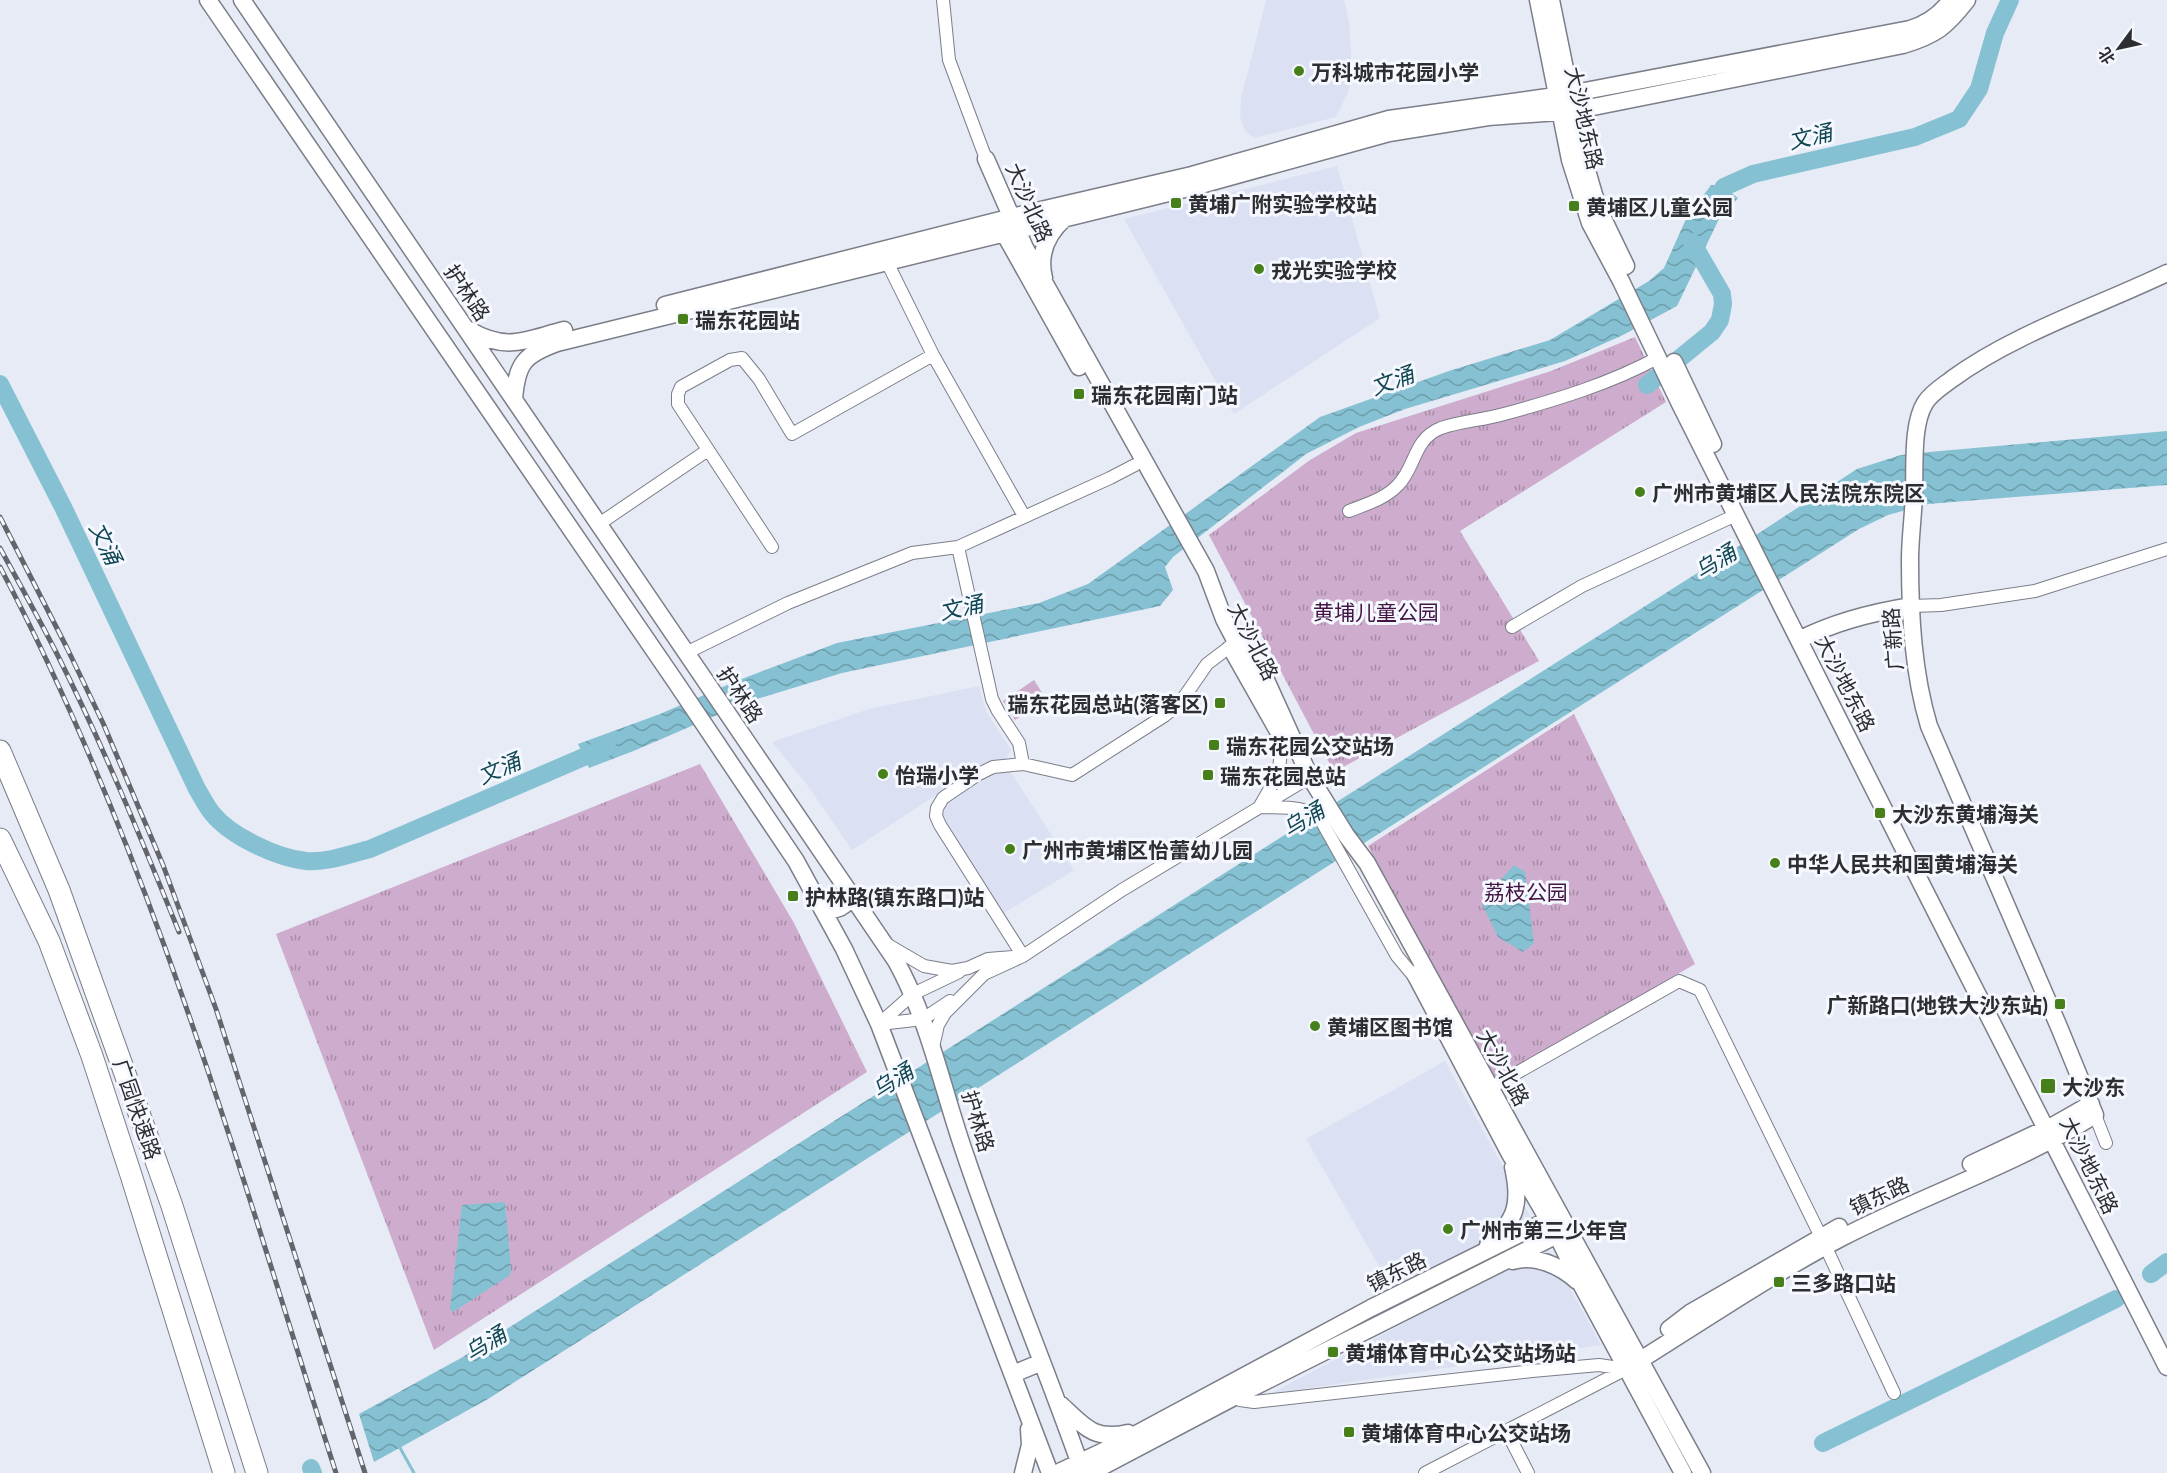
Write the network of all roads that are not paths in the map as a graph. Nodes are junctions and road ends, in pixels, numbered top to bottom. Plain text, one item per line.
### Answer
1 (208, 0) edge
2 (943, 0) edge
3 (1538, 0) edge
4 (1551, 0) edge
5 (1951, 0) edge
6 (1967, 0) edge
7 (243, 2) edge
8 (1563, 94) junction
9 (1566, 111) junction
10 (986, 159) joint
11 (1065, 218) junction
12 (1007, 226) junction
13 (884, 256) junction
14 (2167, 273) edge
15 (1626, 278) junction
16 (1044, 281) junction
17 (465, 328) junction
18 (933, 355) junction
19 (1659, 357) junction
20 (1675, 376) junction
21 (514, 399) junction
22 (708, 450) junction
23 (1135, 465) junction
24 (1158, 495) junction
25 (1349, 511) dead end
26 (1736, 515) junction
27 (1024, 516) junction
28 (599, 524) junction
29 (1750, 529) junction
30 (772, 547) dead end
31 (958, 547) junction
32 (2167, 549) edge
33 (1912, 606) junction
34 (1512, 627) dead end
35 (1804, 638) junction
36 (1233, 644) junction
37 (686, 653) junction
38 (1278, 732) junction
39 (0, 751) edge
40 (1023, 764) junction
41 (1308, 779) junction
42 (1318, 804) junction
43 (1260, 807) junction
44 (0, 839) edge
45 (0, 846) edge
46 (23, 885) junction
47 (850, 893) junction
48 (822, 909) junction
49 (884, 942) junction
50 (1023, 956) junction
51 (968, 968) junction
52 (966, 991) junction
53 (913, 994) junction
54 (923, 1019) junction
55 (879, 1024) junction
56 (933, 1048) junction
57 (1490, 1088) junction
58 (2093, 1110) junction
59 (2054, 1132) junction
60 (2106, 1143) dead end
61 (1510, 1154) junction
62 (1554, 1217) junction
63 (1557, 1235) junction
64 (1823, 1242) junction
65 (1481, 1267) junction
66 (1581, 1284) junction
67 (2167, 1345) edge
68 (1635, 1361) junction
69 (1042, 1362) junction
70 (2167, 1367) edge
71 (1013, 1374) junction
72 (1893, 1393) dead end
73 (1236, 1396) junction
74 (1057, 1400) junction
75 (1028, 1417) junction
76 (1507, 1432) junction
77 (1146, 1436) junction
78 (1084, 1469) edge
79 (224, 1473) edge
80 (257, 1473) edge
81 (1023, 1473) edge
82 (1050, 1473) edge
83 (1057, 1473) edge
84 (1119, 1473) edge
85 (1425, 1473) edge
86 (1528, 1473) edge
87 (1683, 1473) edge
88 (1702, 1473) edge

1 - 48 street
2 - 10 street
3 - 8 street, 大沙地东路
4 - 8 street, 大沙地东路
5 - 8 street
6 - 9 street
7 - 17 street, 护林路
8 - 9 street, 大沙地东路
8 - 12 street
9 - 11 street
9 - 15 street, 大沙地东路
10 - 12 street, 大沙北路
11 - 12 street
11 - 16 street
12 - 13 street
12 - 16 street, 大沙北路
12 - 23 street, 大沙北路
13 - 17 street
13 - 18 street
13 - 21 street
14 - 33 street, 广新路
15 - 19 street, 大沙地东路
15 - 20 street, 大沙地东路
16 - 24 street, 大沙北路
17 - 21 street, 护林路
18 - 22 street
18 - 27 street
19 - 20 street, 大沙地东路
19 - 25 street
20 - 26 street, 大沙地东路
20 - 29 street, 大沙地东路
21 - 28 street, 护林路
22 - 28 street
22 - 30 street
23 - 24 street, 大沙北路
23 - 27 street
24 - 36 street, 大沙北路
26 - 29 street, 大沙地东路
26 - 34 street
27 - 31 street
28 - 37 street, 护林路
29 - 35 street, 大沙地东路
31 - 37 street
31 - 40 street
32 - 33 street
33 - 35 street
33 - 58 street, 广新路
35 - 59 street, 大沙地东路
36 - 38 street, 大沙北路
36 - 40 street
36 - 41 street, 大沙北路
37 - 47 street, 护林路
38 - 41 street, 大沙北路
38 - 43 street
39 - 80 highway, 广园快速路
40 - 50 street
41 - 42 street, 大沙北路
41 - 43 street
42 - 43 street
42 - 57 street, 大沙北路
42 - 61 street, 大沙北路
43 - 50 street
44 - 46 highway, 广园快速路
45 - 46 street
46 - 79 highway, 广园快速路
47 - 48 street
47 - 49 street, 护林路
48 - 55 street
49 - 51 street
49 - 53 street, 护林路
50 - 51 street
50 - 52 street
51 - 53 street
52 - 54 street
52 - 56 street
53 - 54 street, 护林路
53 - 55 street
54 - 55 street
54 - 56 street, 护林路
55 - 71 street
56 - 69 street, 护林路
57 - 62 street, 大沙北路
57 - 64 street
58 - 59 street, 镇东路
58 - 60 street
59 - 64 street, 镇东路
59 - 67 street, 大沙地东路
59 - 70 street, 大沙地东路
61 - 62 street, 大沙北路
61 - 65 street
62 - 63 street
62 - 65 street, 镇东路
62 - 68 street, 大沙北路
63 - 65 street, 镇东路
63 - 66 street, 大沙北路
64 - 68 street, 镇东路
64 - 72 street
65 - 66 street
65 - 73 street, 镇东路
65 - 77 street, 镇东路
66 - 68 street, 大沙北路
68 - 73 street
68 - 76 street
68 - 87 street, 大沙北路
68 - 88 street, 大沙北路
69 - 71 street
69 - 74 street, 护林路
71 - 75 street
73 - 77 street, 镇东路
74 - 77 street
74 - 78 street, 护林路
75 - 81 street
75 - 82 street
76 - 85 street
76 - 86 street
77 - 78 street, 镇东路
77 - 84 street
78 - 83 street, 镇东路

